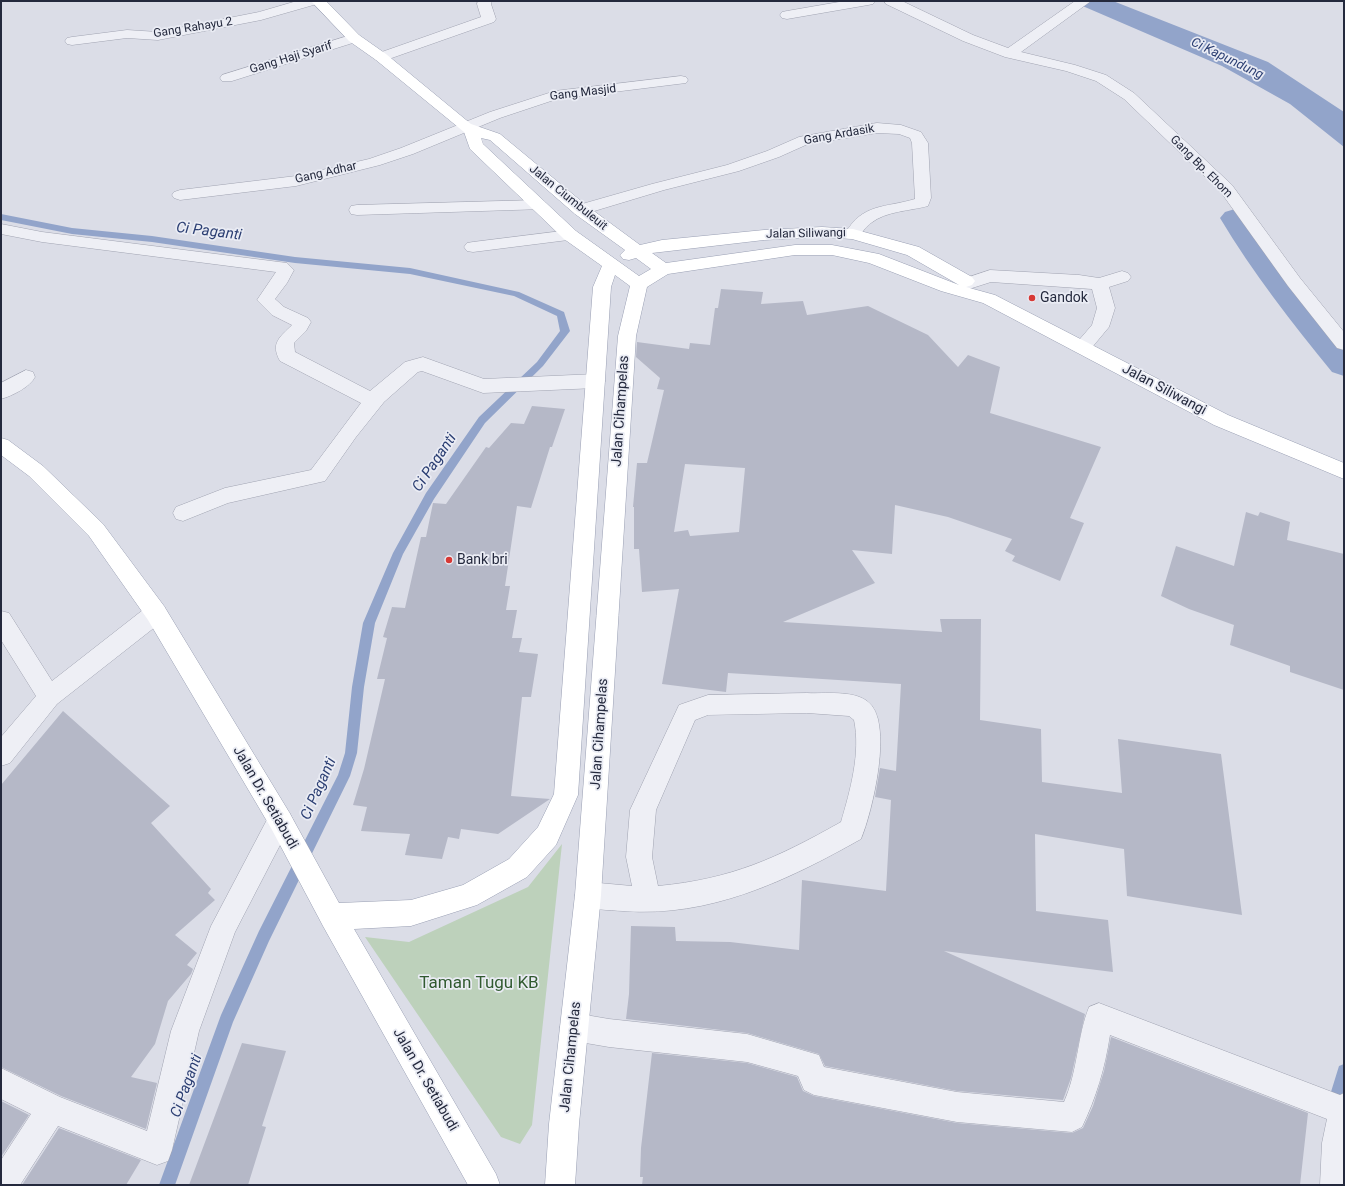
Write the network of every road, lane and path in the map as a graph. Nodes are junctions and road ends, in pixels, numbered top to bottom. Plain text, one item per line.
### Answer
1 (312, 1) edge
2 (318, 1) edge
3 (485, 1) edge
4 (868, 1) edge
5 (891, 1) edge
6 (1079, 5) edge
7 (787, 16) dead end
8 (354, 38) junction
9 (72, 41) dead end
10 (1010, 54) junction
11 (381, 57) junction
12 (227, 78) dead end
13 (681, 80) dead end
14 (468, 129) junction
15 (180, 195) dead end
16 (538, 205) junction
17 (357, 210) dead end
18 (581, 210) junction
19 (1, 229) edge
20 (854, 234) junction
21 (570, 235) junction
22 (473, 247) dead end
23 (636, 251) junction
24 (611, 264) junction
25 (663, 269) junction
26 (1122, 276) dead end
27 (969, 282) junction
28 (639, 284) junction
29 (1099, 284) junction
30 (989, 299) junction
31 (1344, 344) edge
32 (1082, 347) junction
33 (26, 377) dead end
34 (596, 381) junction
35 (1, 392) edge
36 (377, 397) junction
37 (1, 445) edge
38 (1344, 471) edge
39 (184, 513) dead end
40 (156, 613) junction
41 (1, 620) edge
42 (49, 697) junction
43 (1, 755) edge
44 (283, 826) junction
45 (588, 895) junction
46 (648, 900) junction
47 (332, 917) junction
48 (574, 1027) junction
49 (1, 1083) edge
50 (1335, 1107) edge
51 (52, 1109) junction
52 (2, 1185) edge
53 (485, 1185) edge
54 (560, 1185) edge
55 (1335, 1185) edge

1 - 9 street, Gang Rahayu 2
2 - 8 main road, Jalan Ciumbuleuit
3 - 11 street
4 - 7 street
5 - 10 street, Gang Bp. Ehom
6 - 10 street
8 - 11 main road, Jalan Ciumbuleuit
8 - 12 street, Gang Haji Syarif
10 - 31 street, Gang Bp. Ehom
11 - 14 main road, Jalan Ciumbuleuit
13 - 14 street, Gang Masjid
14 - 15 street, Gang Adhar
14 - 16 main road, Jalan Ciumbuleuit
14 - 18 main road, Jalan Ciumbuleuit
16 - 17 street
16 - 21 main road, Jalan Ciumbuleuit
18 - 20 street, Gang Ardasik
18 - 23 main road, Jalan Ciumbuleuit
19 - 36 street
20 - 23 main road, Jalan Siliwangi
20 - 27 main road, Jalan Siliwangi
21 - 22 street
21 - 24 main road, Jalan Ciumbuleuit
23 - 24 main road, Jalan Siliwangi
23 - 25 main road, Jalan Ciumbuleuit
24 - 28 main road, Jalan Ciumbuleuit
24 - 34 main road, Jalan Cihampelas
25 - 28 main road, Jalan Siliwangi
25 - 30 main road, Jalan Siliwangi
26 - 29 street
27 - 29 street
27 - 30 main road, Jalan Siliwangi
28 - 45 main road, Jalan Cihampelas
29 - 32 street
30 - 32 main road, Jalan Siliwangi
32 - 38 main road, Jalan Siliwangi
33 - 35 street
34 - 36 street
34 - 47 main road, Jalan Cihampelas
36 - 39 street
37 - 40 main road, Jalan Dr. Setiabudi
40 - 42 street
40 - 44 main road, Jalan Dr. Setiabudi
41 - 42 street
42 - 43 street
44 - 47 main road, Jalan Dr. Setiabudi
44 - 51 street
45 - 46 street
45 - 48 main road, Jalan Cihampelas
46 - 46 street
47 - 53 main road, Jalan Dr. Setiabudi
48 - 50 street
48 - 54 main road, Jalan Cihampelas
49 - 51 street
50 - 55 street
51 - 52 street

